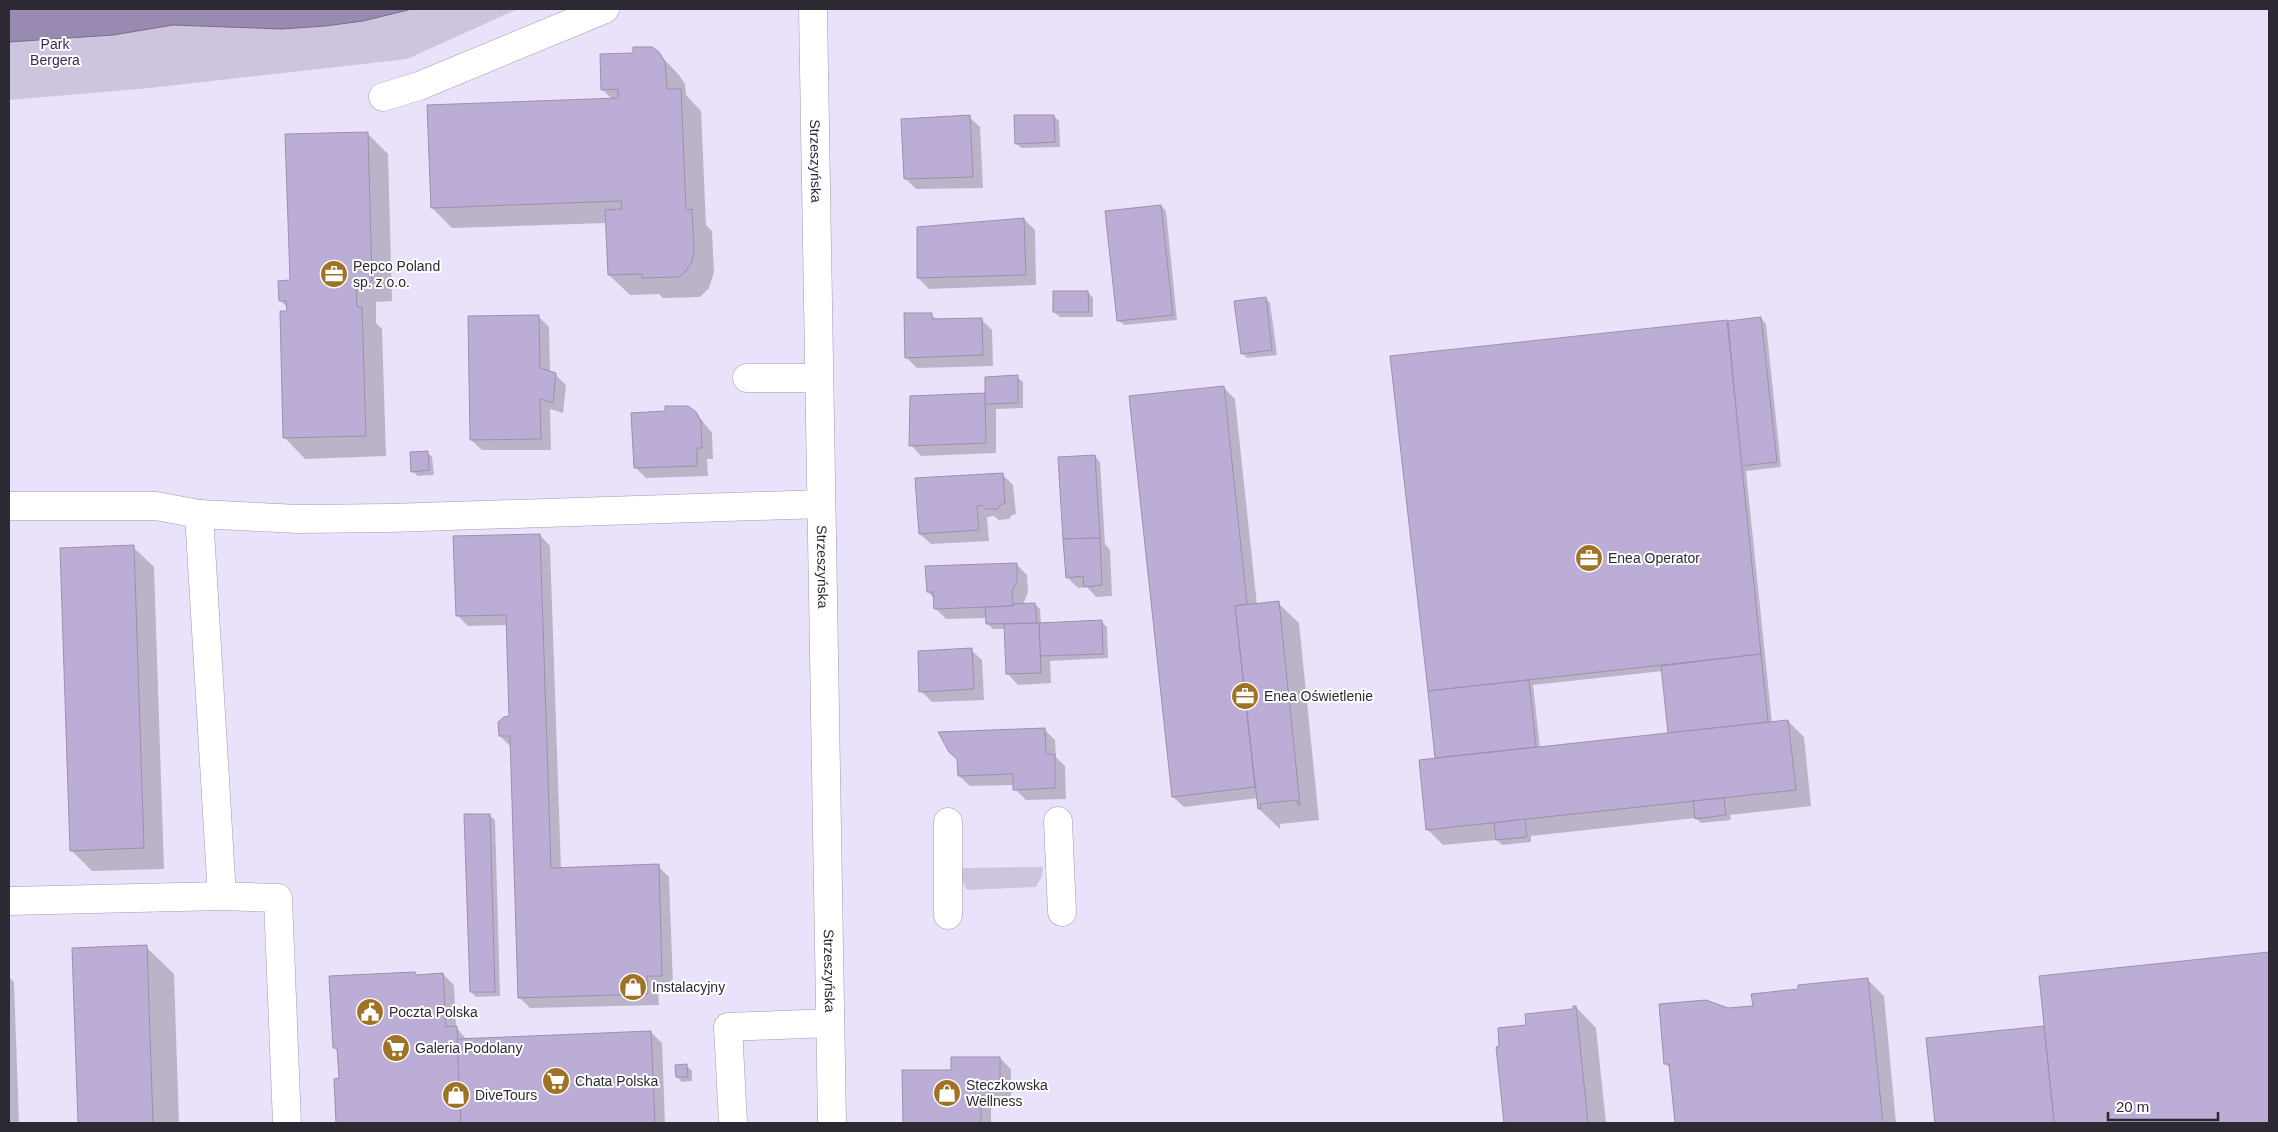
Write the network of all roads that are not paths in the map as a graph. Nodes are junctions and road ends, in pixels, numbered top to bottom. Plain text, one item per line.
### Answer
1 (605, 9) edge
2 (813, 9) edge
3 (383, 97) dead end
4 (748, 378) dead end
5 (818, 378) junction
6 (821, 504) junction
7 (9, 506) edge
8 (199, 514) junction
9 (1058, 821) dead end
10 (948, 822) dead end
11 (222, 896) junction
12 (9, 902) edge
13 (1062, 912) dead end
14 (948, 915) dead end
15 (830, 1023) junction
16 (287, 1123) edge
17 (733, 1123) edge
18 (832, 1123) edge

1 - 3 street
2 - 5 street, Strzeszyńska
4 - 5 street
5 - 6 street, Strzeszyńska
6 - 8 street
6 - 15 street, Strzeszyńska
7 - 8 street
8 - 11 street
9 - 13 street
10 - 14 street
11 - 12 street
11 - 16 street
15 - 17 street
15 - 18 street, Strzeszyńska

